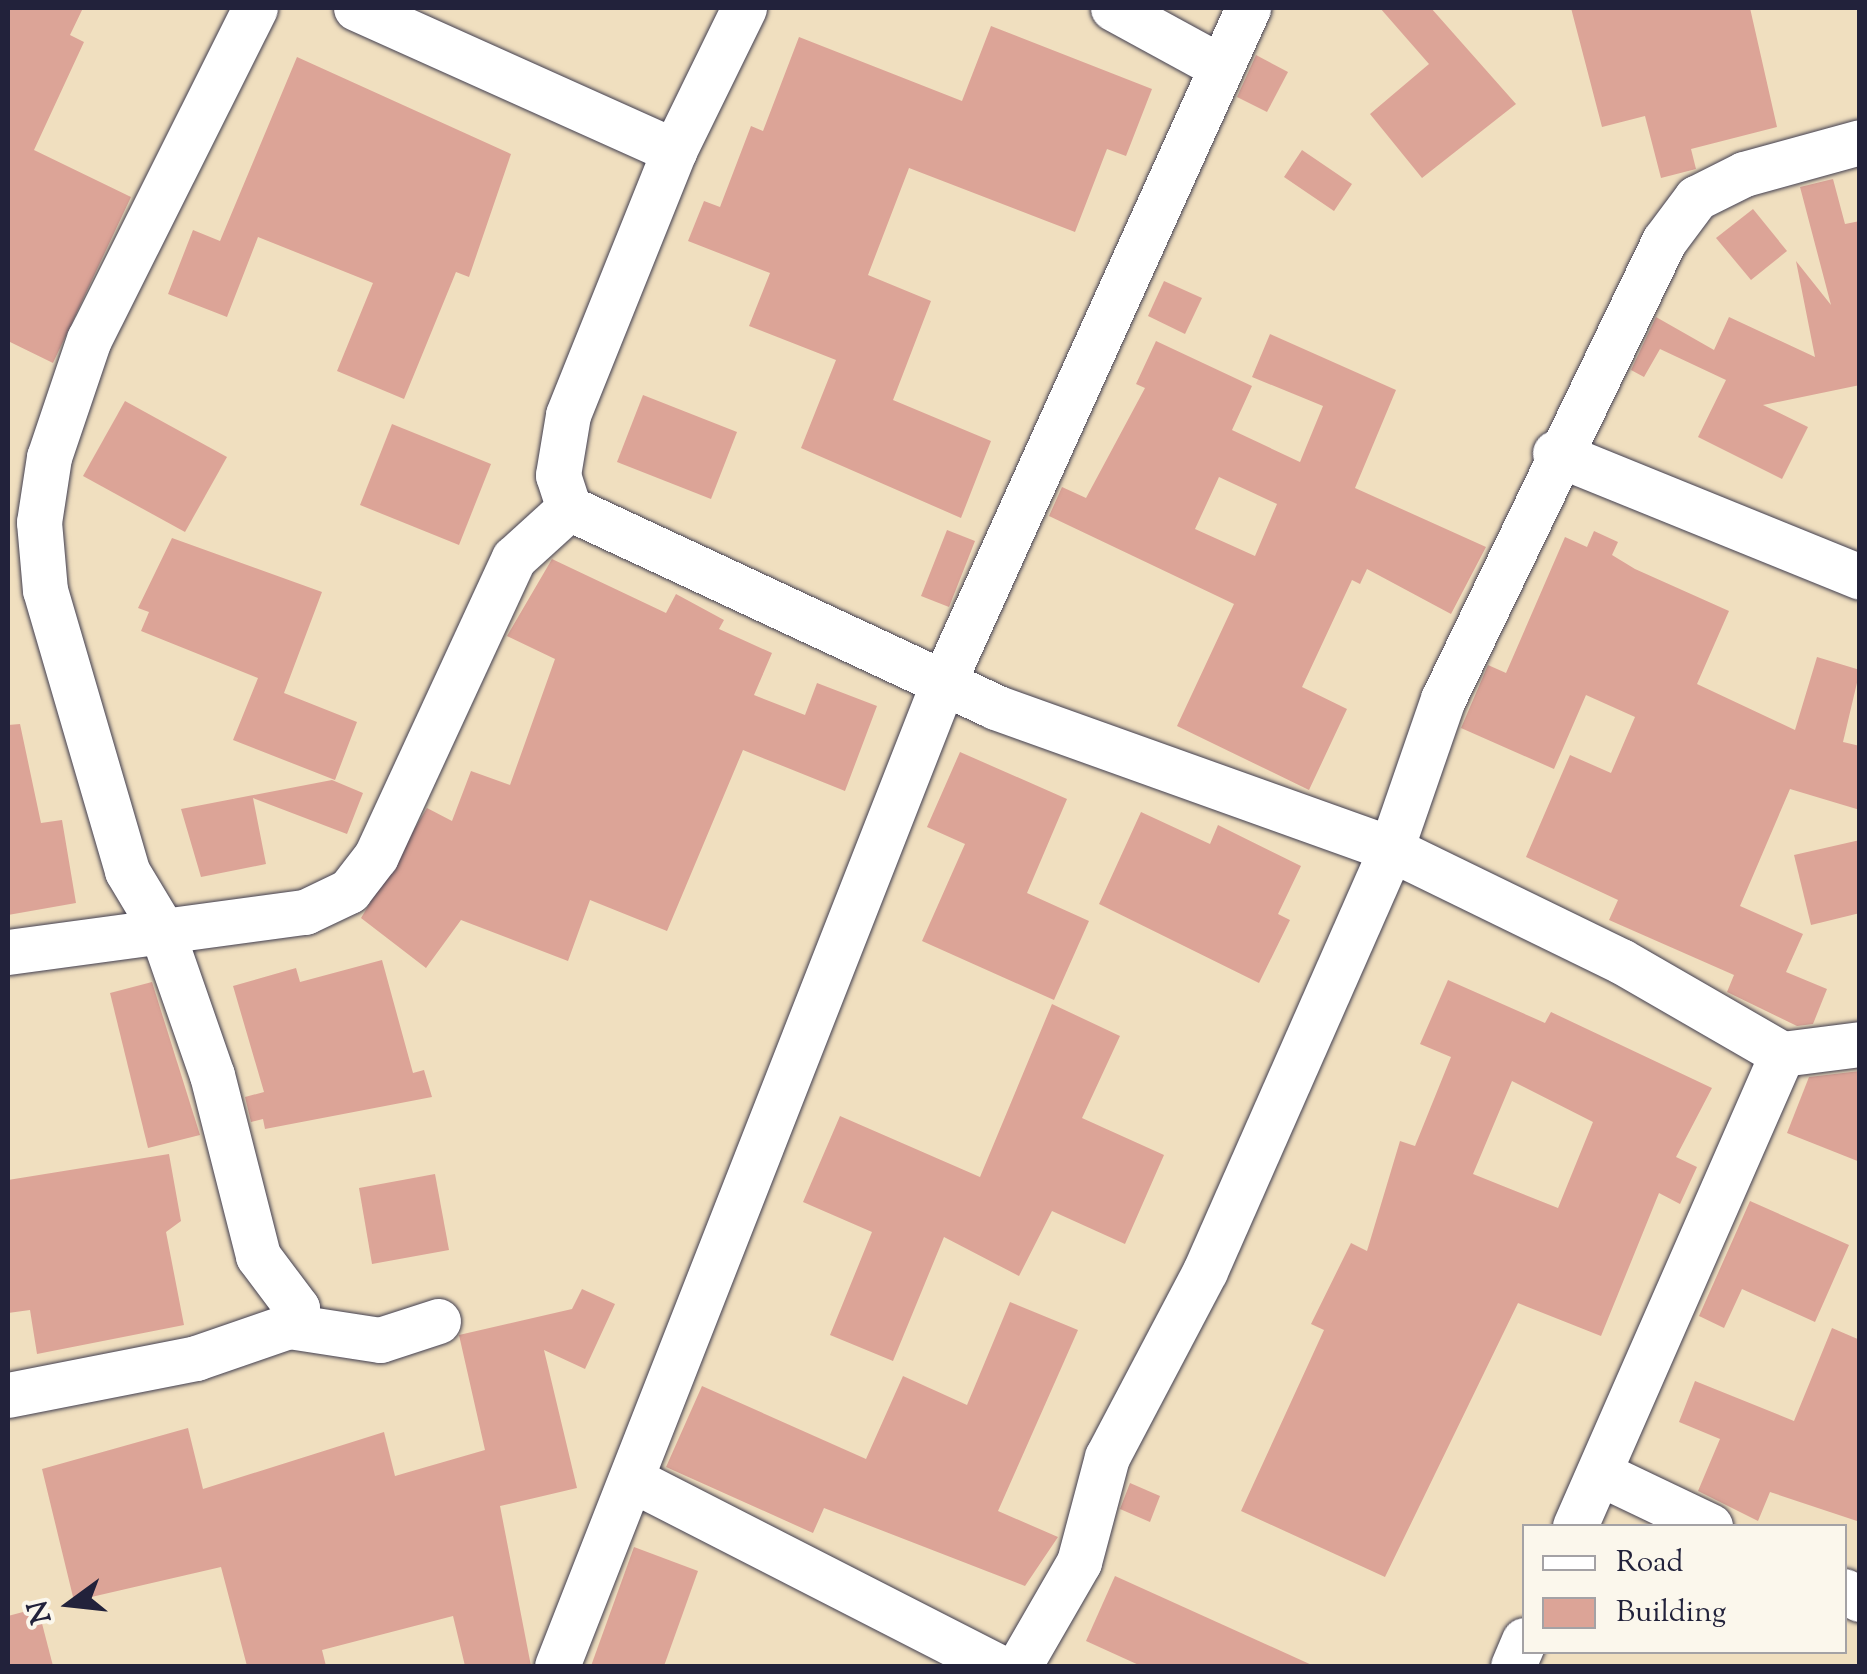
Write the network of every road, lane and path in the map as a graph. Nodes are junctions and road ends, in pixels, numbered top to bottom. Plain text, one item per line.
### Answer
1 (256, 8) edge
2 (356, 8) edge
3 (744, 8) edge
4 (1113, 8) edge
5 (1248, 8) edge
6 (1221, 68) junction
7 (1860, 142) edge
8 (674, 151) junction
9 (1554, 453) junction
10 (569, 508) junction
11 (1860, 577) edge
12 (943, 683) junction
13 (1391, 849) junction
14 (160, 926) junction
15 (8, 952) edge
16 (1860, 1044) edge
17 (1782, 1054) junction
18 (438, 1320) dead end
19 (289, 1326) junction
20 (8, 1394) edge
21 (1599, 1473) junction
22 (633, 1480) junction
23 (1576, 1524) edge
24 (1706, 1524) edge
25 (558, 1666) edge
26 (996, 1666) edge
27 (1019, 1666) edge

1 - 14 street
2 - 8 street
3 - 8 street
4 - 6 street
5 - 6 street
6 - 12 street
7 - 9 street
8 - 10 street
9 - 11 street
9 - 13 street
10 - 12 street
10 - 14 street
12 - 13 street
12 - 22 street
13 - 17 street
13 - 27 street
14 - 15 street
14 - 19 street
16 - 17 street
17 - 21 street
18 - 19 street
19 - 20 street
21 - 23 street
21 - 24 street
22 - 25 street
22 - 26 street

